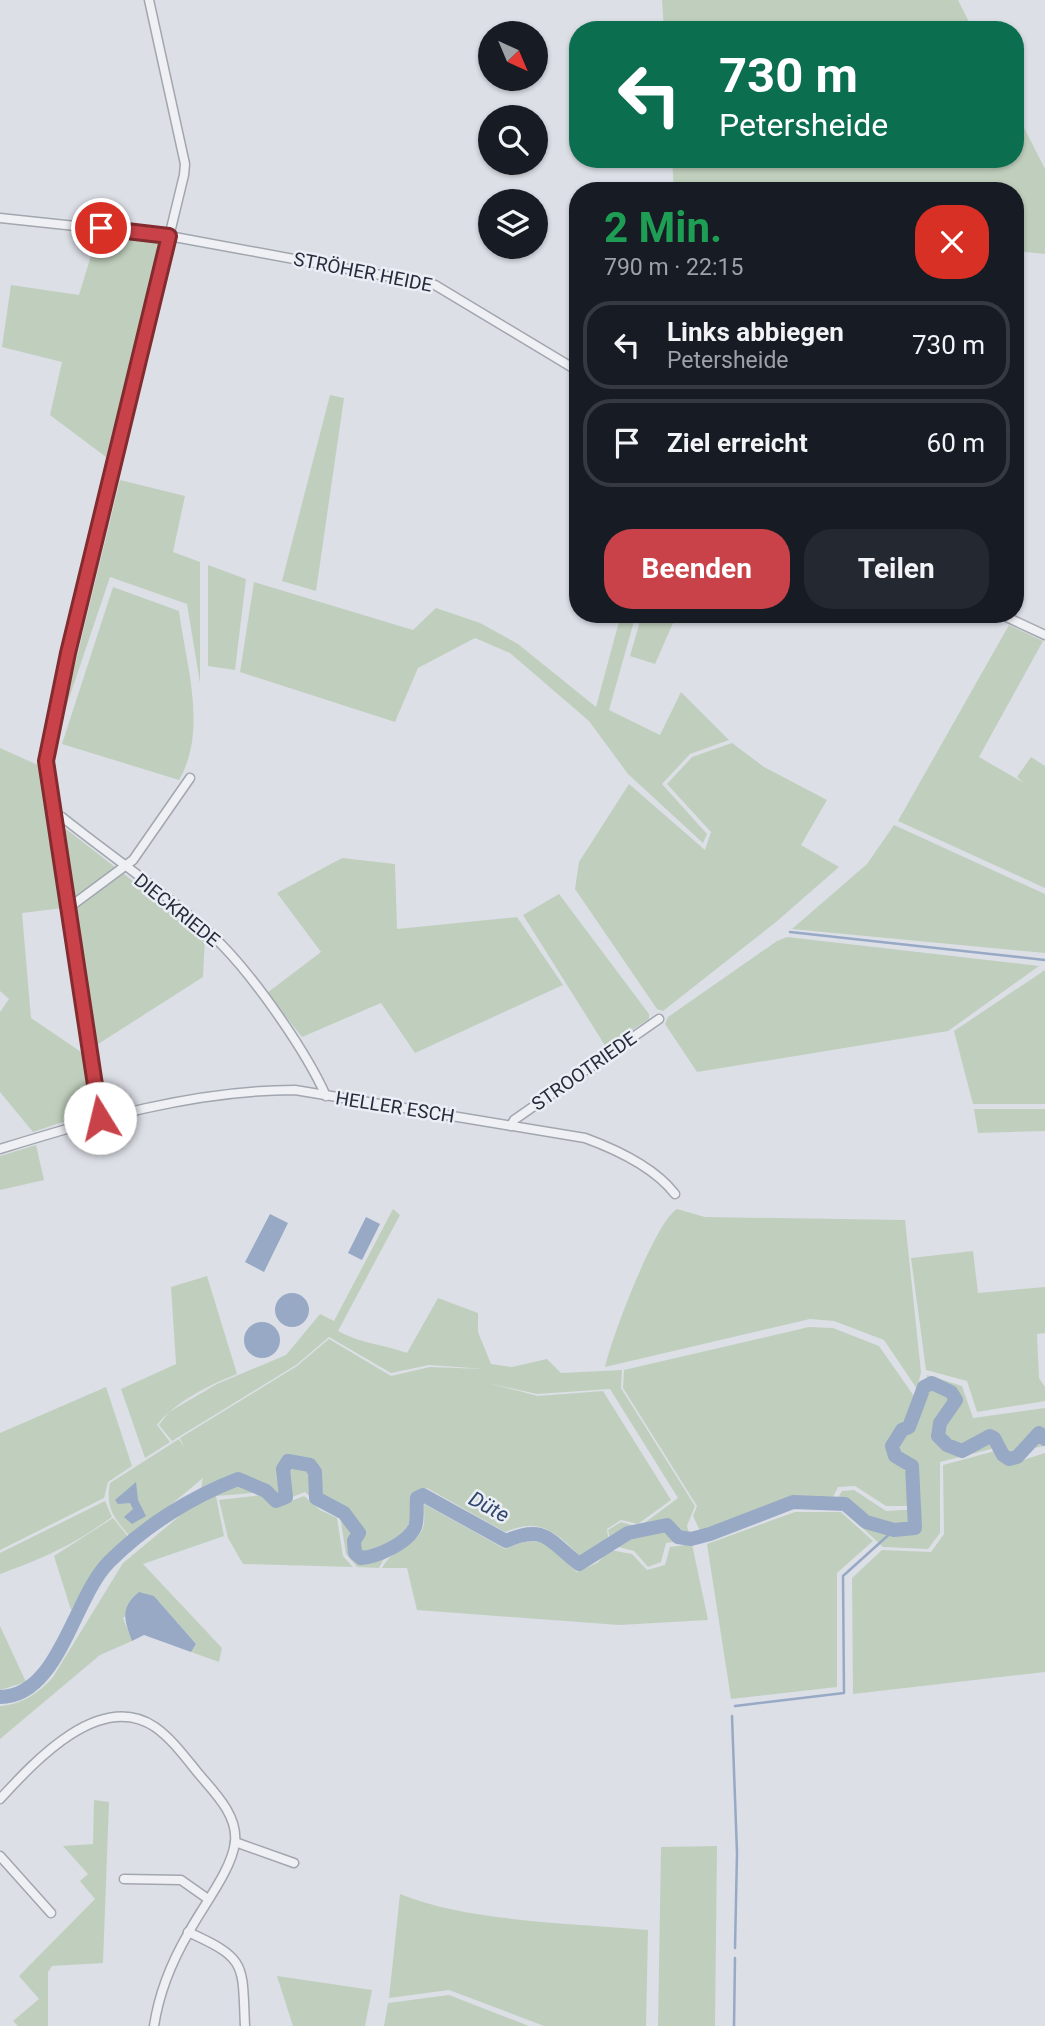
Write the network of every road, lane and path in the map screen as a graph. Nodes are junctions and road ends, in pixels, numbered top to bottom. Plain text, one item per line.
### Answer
1 (149, 0) edge
2 (0, 218) edge
3 (169, 236) junction
4 (569, 365) edge
5 (1019, 623) edge
6 (1045, 635) edge
7 (190, 778) dead end
8 (54, 815) junction
9 (125, 868) junction
10 (67, 909) junction
11 (659, 1019) dead end
12 (326, 1096) junction
13 (100, 1118) junction
14 (511, 1126) junction
15 (0, 1149) edge
16 (675, 1194) dead end
17 (0, 1798) edge
18 (235, 1842) junction
19 (0, 1856) edge
20 (294, 1863) dead end
21 (124, 1879) dead end
22 (208, 1899) junction
23 (51, 1913) dead end
24 (188, 1933) junction
25 (153, 2026) edge
26 (245, 2026) edge

1 - 3 street
2 - 3 street, STRÖHER HEIDE
3 - 4 street, STRÖHER HEIDE
3 - 8 street
5 - 6 street
7 - 9 street
8 - 9 street, DIECKRIEDE
8 - 10 street
9 - 10 street
9 - 12 street, DIECKRIEDE
10 - 13 street
11 - 14 street, STROOTRIEDE
12 - 13 street, HELLER ESCH
12 - 14 street, HELLER ESCH
13 - 15 street, HELLER ESCH
14 - 16 street, HELLER ESCH
17 - 18 street
18 - 20 street
18 - 22 street
19 - 23 street
21 - 22 street
22 - 24 street
24 - 25 street
24 - 26 street

